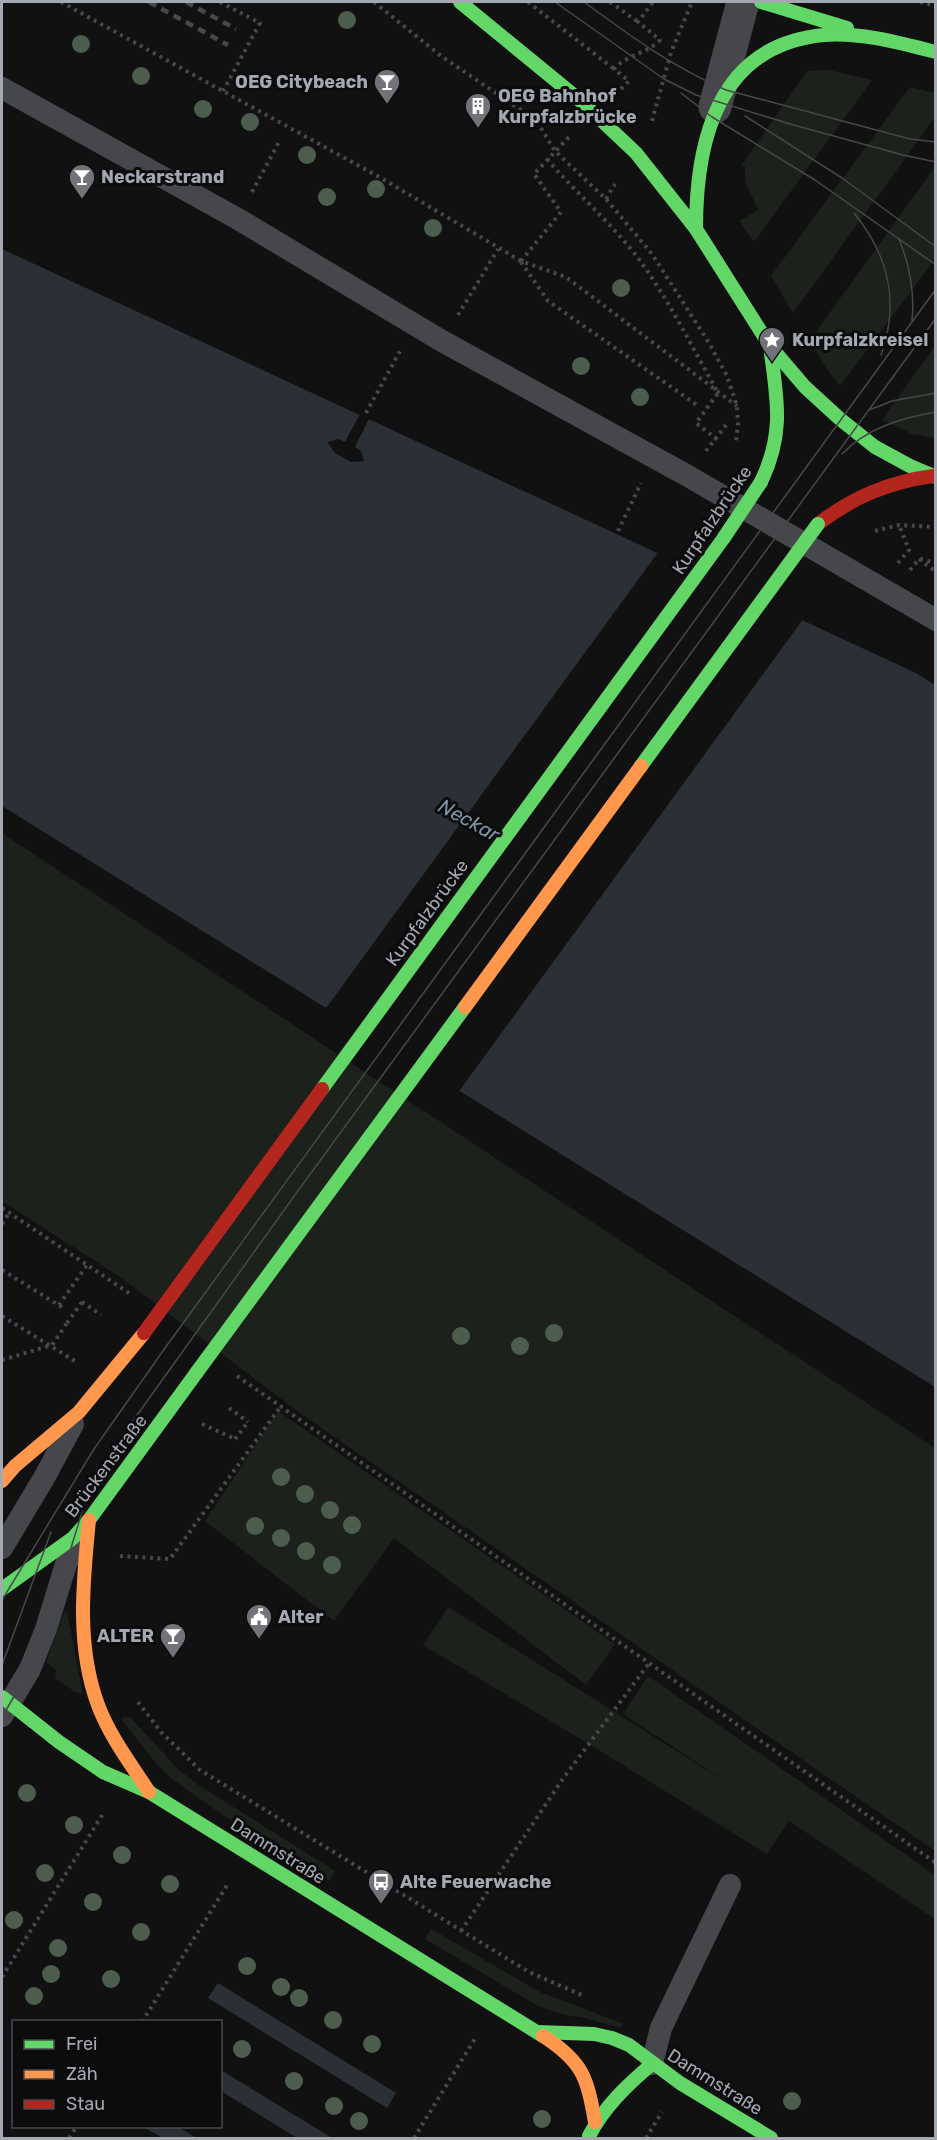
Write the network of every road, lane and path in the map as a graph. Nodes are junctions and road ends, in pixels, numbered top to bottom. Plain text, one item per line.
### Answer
1 (61, 2) edge
2 (220, 2) edge
3 (374, 2) edge
4 (460, 2) edge
5 (528, 2) edge
6 (610, 2) edge
7 (653, 2) edge
8 (692, 2) edge
9 (743, 2) edge
10 (761, 2) edge
11 (920, 2) edge
12 (936, 6) edge
13 (638, 22) junction
14 (889, 40) junction
15 (936, 52) edge
16 (614, 69) junction
17 (2, 88) edge
18 (223, 91) junction
19 (595, 113) junction
20 (712, 117) junction
21 (280, 141) dead end
22 (555, 151) junction
23 (636, 153) junction
24 (547, 159) junction
25 (249, 198) dead end
26 (606, 199) junction
27 (696, 229) junction
28 (498, 249) junction
29 (520, 261) junction
30 (455, 319) dead end
31 (414, 324) junction
32 (770, 345) junction
33 (717, 393) junction
34 (697, 405) dead end
35 (737, 406) junction
36 (366, 413) dead end
37 (719, 441) dead end
38 (734, 450) dead end
39 (653, 458) junction
40 (934, 476) edge
41 (899, 525) junction
42 (936, 527) edge
43 (618, 531) dead end
44 (870, 533) dead end
45 (909, 550) dead end
46 (936, 562) edge
47 (936, 572) edge
48 (936, 620) edge
49 (2, 1208) edge
50 (9, 1212) junction
51 (2, 1224) edge
52 (87, 1265) junction
53 (2, 1270) edge
54 (136, 1299) dead end
55 (59, 1305) junction
56 (65, 1309) dead end
57 (101, 1315) dead end
58 (2, 1316) edge
59 (52, 1345) junction
60 (2, 1360) edge
61 (80, 1365) dead end
62 (229, 1370) dead end
63 (281, 1406) junction
64 (229, 1408) dead end
65 (79, 1412) junction
66 (207, 1416) dead end
67 (202, 1424) junction
68 (195, 1433) dead end
69 (2, 1481) edge
70 (89, 1520) junction
71 (123, 1546) dead end
72 (2, 1548) edge
73 (119, 1556) junction
74 (117, 1564) dead end
75 (2, 1589) edge
76 (650, 1662) junction
77 (137, 1700) dead end
78 (4, 1706) edge
79 (149, 1792) junction
80 (108, 1807) dead end
81 (936, 1863) edge
82 (234, 1874) dead end
83 (730, 1885) dead end
84 (461, 1931) junction
85 (2, 1977) edge
86 (591, 1999) dead end
87 (143, 2020) edge
88 (482, 2027) dead end
89 (538, 2032) junction
90 (652, 2064) junction
91 (595, 2122) junction
92 (414, 2139) edge
93 (587, 2139) edge
94 (771, 2139) edge

1 - 18 path
2 - 18 path
3 - 22 path
4 - 19 main road
5 - 16 path
6 - 13 path
7 - 13 path
8 - 23 path
9 - 20 street
10 - 14 main road
11 - 12 path
13 - 16 path
14 - 15 main road
14 - 20 main road
16 - 19 path
17 - 31 lane
18 - 28 path
19 - 22 path
19 - 23 main road
20 - 27 main road
21 - 25 path
22 - 24 path
22 - 26 path
23 - 26 path
23 - 27 main road
24 - 29 path
24 - 33 path
26 - 35 path
27 - 32 main road
28 - 29 path
28 - 30 path
29 - 33 path
29 - 34 path
31 - 36 path
31 - 39 lane
32 - 40 main road
32 - 65 main road, Kurpfalzbrücke, bridge
33 - 35 path
33 - 37 path
35 - 38 path
39 - 43 path
39 - 48 lane
40 - 70 main road, Brückenstraße, bridge
41 - 42 path
41 - 44 path
41 - 45 path
46 - 47 path
49 - 50 path
50 - 51 path
50 - 52 path
52 - 54 path
52 - 55 path
53 - 55 path
55 - 56 path
57 - 59 path, bridge
58 - 59 path
59 - 60 path
59 - 61 path
62 - 63 path
63 - 73 path
63 - 76 path
64 - 67 path, bridge
65 - 69 main road
65 - 72 lane
66 - 67 path
67 - 68 path
70 - 75 main road, Brückenstraße
70 - 78 lane
70 - 79 main road
71 - 73 path
73 - 74 path
76 - 81 path
76 - 84 path
77 - 84 path
78 - 79 main road, Dammstraße
79 - 89 main road, Dammstraße
80 - 85 path
82 - 87 path
83 - 90 lane
84 - 86 path
88 - 92 path
89 - 90 main road, Dammstraße
89 - 91 main road, Dammstraße
90 - 91 main road
90 - 94 main road, Dammstraße
91 - 93 main road

